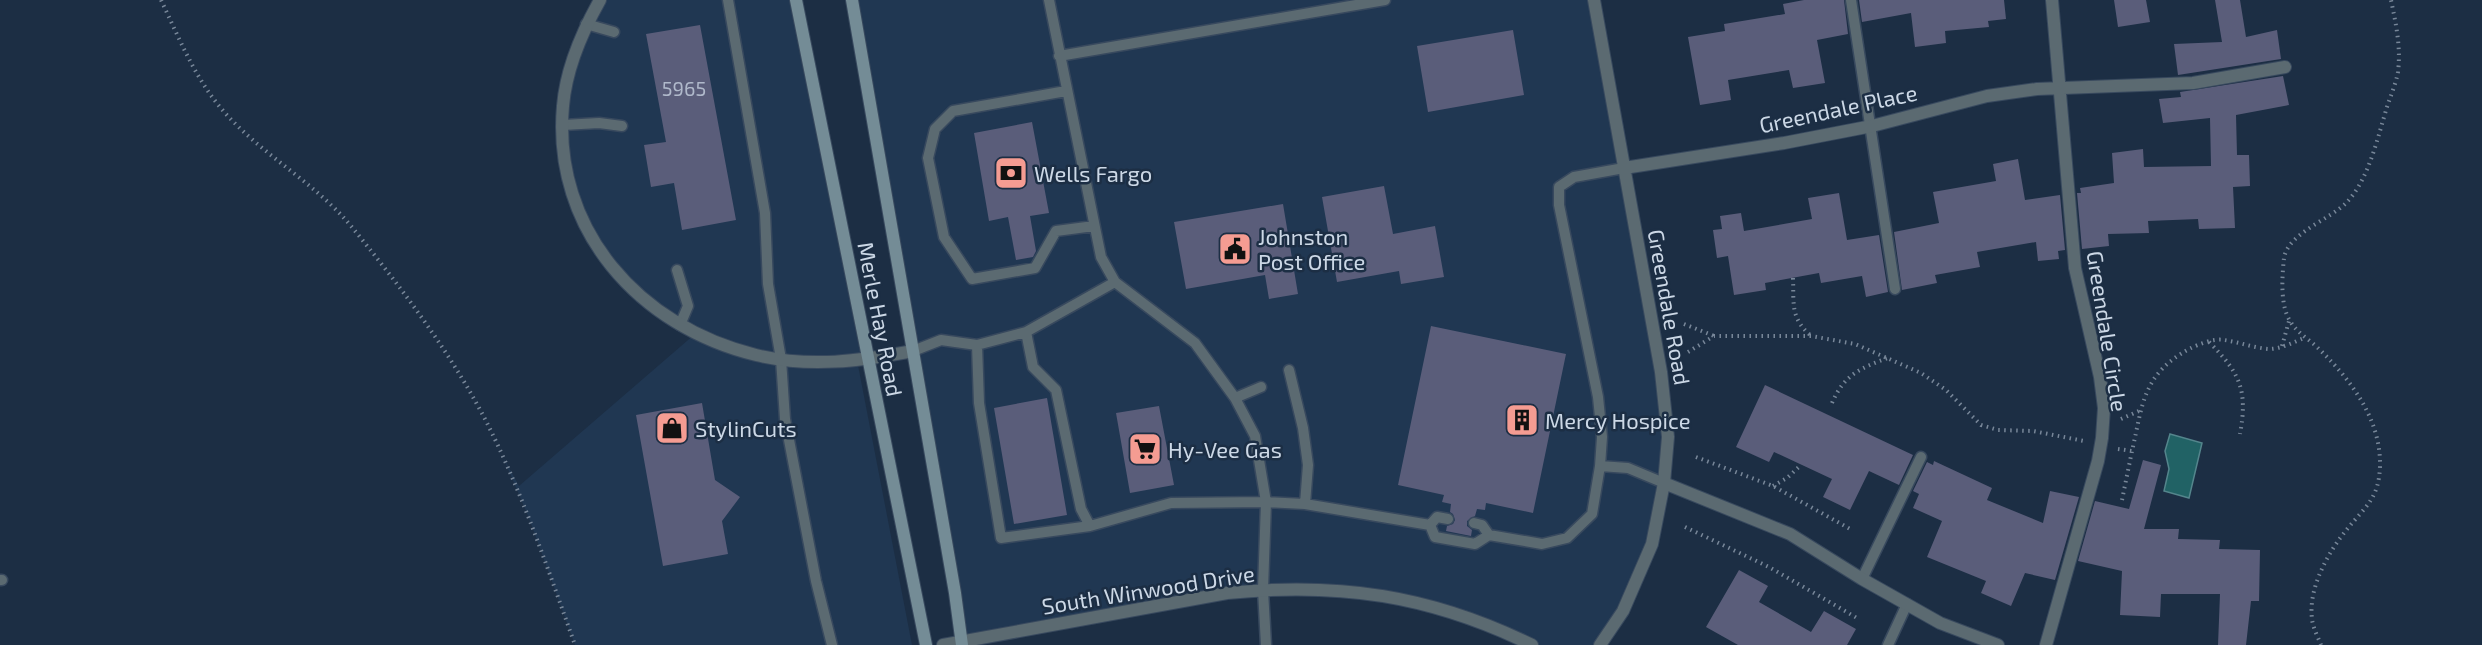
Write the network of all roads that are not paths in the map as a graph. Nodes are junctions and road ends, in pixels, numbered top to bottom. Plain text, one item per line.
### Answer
1 (600, 0) edge
2 (728, 0) edge
3 (796, 0) edge
4 (852, 0) edge
5 (1049, 0) edge
6 (1385, 0) edge
7 (1594, 0) edge
8 (1851, 0) edge
9 (2052, 0) edge
10 (586, 24) junction
11 (614, 32) dead end
12 (1059, 56) junction
13 (2285, 67) dead end
14 (2060, 89) junction
15 (1066, 91) junction
16 (563, 125) junction
17 (622, 126) dead end
18 (1872, 126) junction
19 (1624, 168) junction
20 (1094, 226) junction
21 (677, 270) dead end
22 (1115, 282) junction
23 (1895, 289) dead end
24 (680, 325) junction
25 (1026, 332) junction
26 (977, 345) junction
27 (913, 351) junction
28 (781, 359) junction
29 (867, 360) junction
30 (1288, 370) dead end
31 (1261, 387) dead end
32 (1235, 398) junction
33 (1921, 457) dead end
34 (1600, 466) junction
35 (1664, 483) junction
36 (1266, 502) junction
37 (1305, 504) junction
38 (1448, 519) dead end
39 (1473, 523) dead end
40 (1430, 525) junction
41 (1090, 526) junction
42 (1489, 535) junction
43 (1862, 579) junction
44 (1263, 590) junction
45 (1907, 604) junction
46 (962, 643) edge
47 (832, 645) edge
48 (926, 645) edge
49 (943, 645) edge
50 (1266, 645) edge
51 (1532, 645) edge
52 (1600, 645) edge
53 (1888, 645) edge
54 (1998, 645) edge
55 (2046, 645) edge

1 - 10 street
2 - 28 lane
3 - 29 main road, Merle Hay Road
4 - 27 main road, Merle Hay Road
5 - 12 lane
6 - 12 lane
7 - 19 street, Greendale Road
8 - 18 lane
9 - 14 street
10 - 11 lane
10 - 16 street
12 - 15 lane
13 - 14 street, Greendale Place
14 - 18 street, Greendale Place
14 - 55 street, Greendale Circle
15 - 20 lane
15 - 20 lane
16 - 17 lane
16 - 24 street
18 - 19 street, Greendale Place
18 - 23 lane
19 - 34 lane
19 - 35 street, Greendale Road
20 - 22 lane
21 - 24 lane
22 - 25 lane
22 - 32 lane
24 - 28 street
25 - 26 lane
25 - 41 lane
26 - 27 lane
26 - 41 lane
27 - 29 street
27 - 46 main road, Merle Hay Road
28 - 29 street
28 - 47 lane
29 - 48 main road, Merle Hay Road
30 - 37 lane
31 - 32 lane
32 - 36 lane
33 - 43 lane
34 - 35 lane
34 - 42 lane
35 - 43 street
35 - 52 street, Greendale Road
36 - 37 lane
36 - 41 lane
36 - 44 lane
37 - 40 lane
38 - 40 lane
39 - 42 lane
40 - 42 lane
43 - 45 street
44 - 46 street, South Winwood Drive
44 - 50 lane
44 - 51 street, South Winwood Drive
45 - 53 lane
45 - 54 street
46 - 49 street, South Winwood Drive

